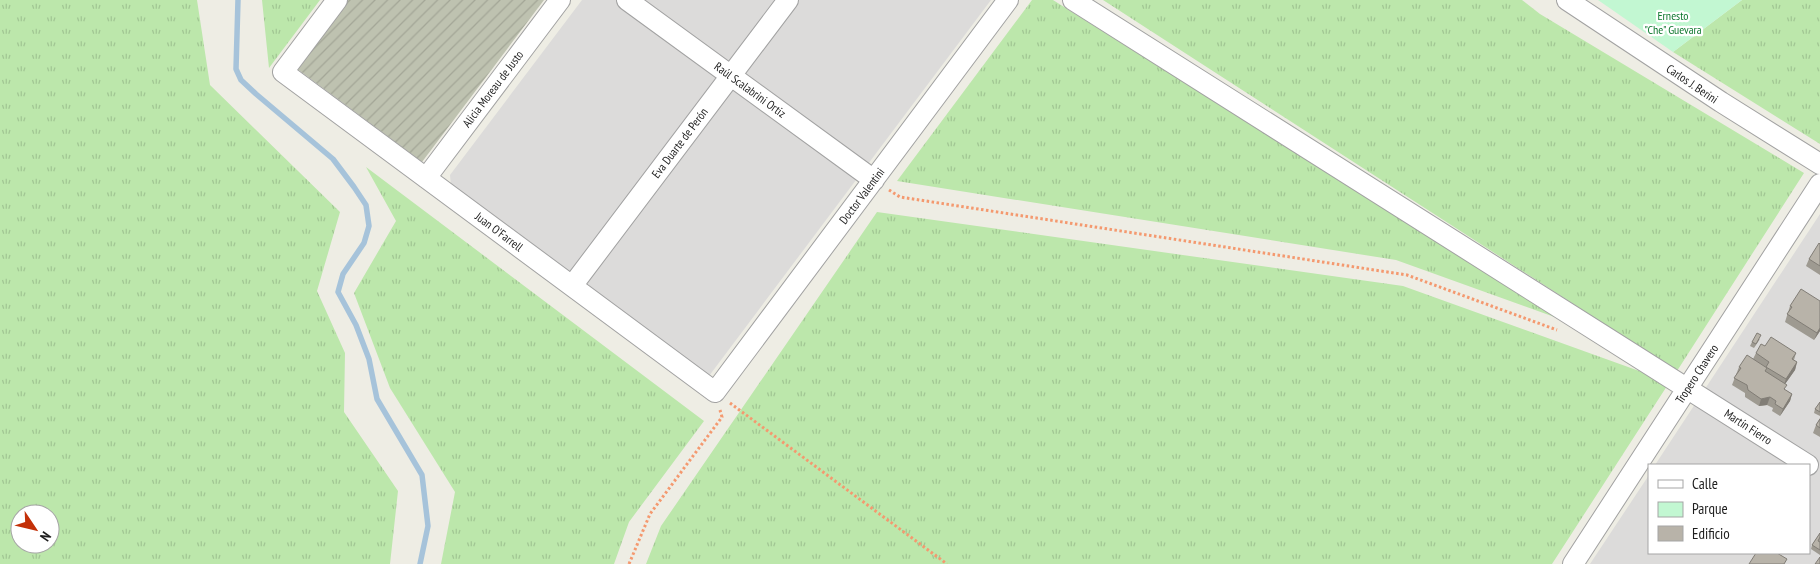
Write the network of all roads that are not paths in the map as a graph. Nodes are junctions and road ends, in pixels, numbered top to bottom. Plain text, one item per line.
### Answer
1 (337, 0) edge
2 (560, 0) edge
3 (627, 0) edge
4 (788, 0) edge
5 (1008, 0) edge
6 (1073, 0) edge
7 (1567, 0) edge
8 (731, 76) junction
9 (1820, 164) edge
10 (426, 178) junction
11 (874, 180) junction
12 (1820, 184) edge
13 (572, 286) junction
14 (1688, 389) junction
15 (715, 392) joint
16 (1805, 464) edge
17 (1573, 564) edge

1 - 10 street, Juan O'Farrell
2 - 10 street, Alicia Moreau de Justo
3 - 8 street, Raúl Scalabrini Ortiz
4 - 8 street, Eva Duarte de Perón
5 - 11 street, Doctor Valentini
6 - 14 street, Martín Fierro
7 - 9 street, Carlos J. Berini
8 - 11 street, Raúl Scalabrini Ortiz
8 - 13 street, Eva Duarte de Perón
10 - 13 street, Juan O'Farrell
11 - 15 street, Doctor Valentini
12 - 14 street, Tropero Chavero
13 - 15 street, Juan O'Farrell
14 - 16 street, Martín Fierro
14 - 17 street, Tropero Chavero

